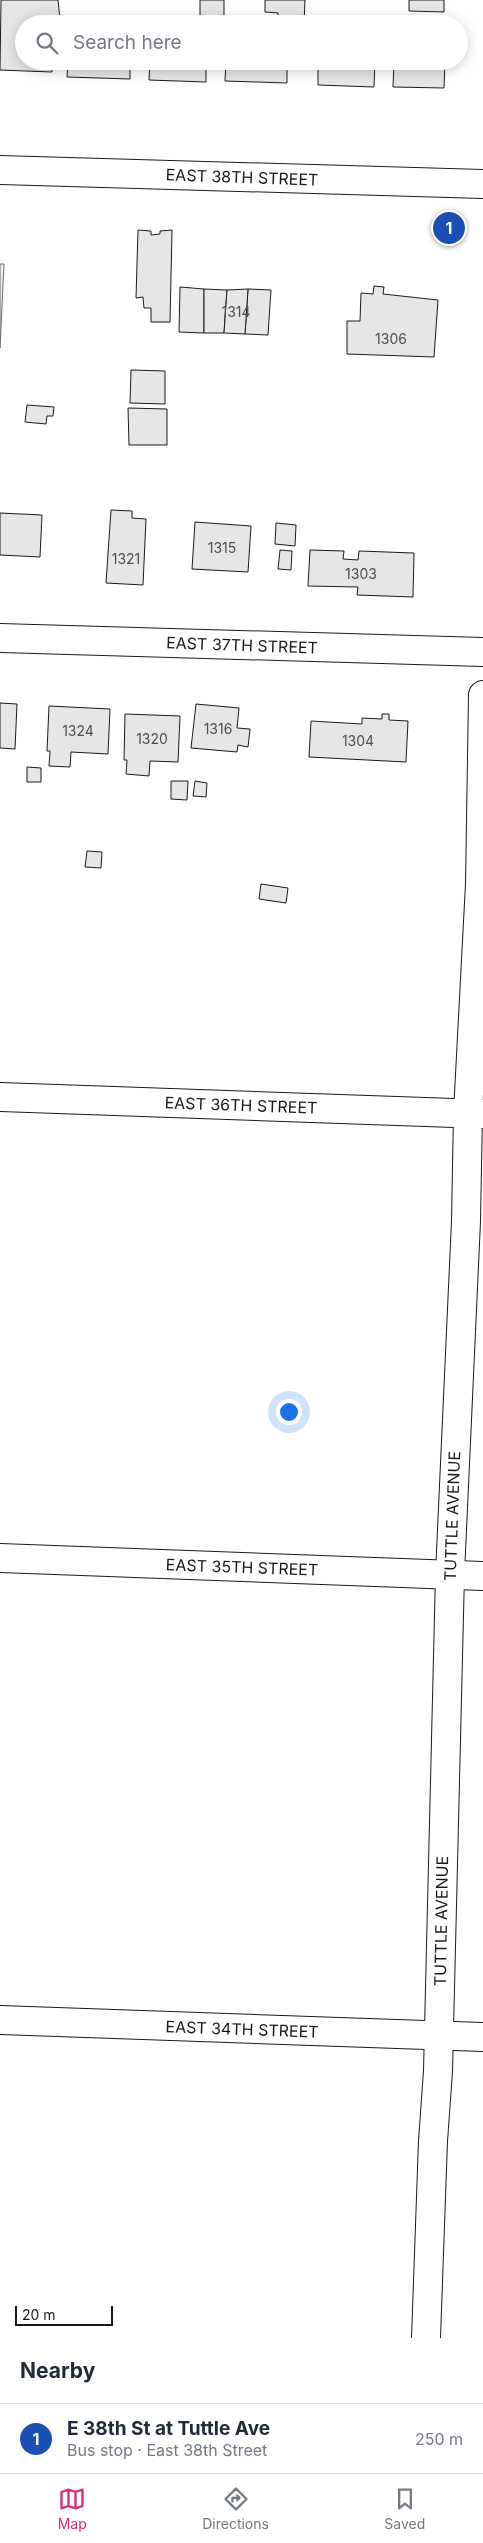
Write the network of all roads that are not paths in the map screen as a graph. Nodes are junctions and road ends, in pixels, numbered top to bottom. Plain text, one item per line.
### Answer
1 (0, 170) edge
2 (483, 184) edge
3 (0, 638) edge
4 (483, 652) edge
5 (483, 694) edge
6 (0, 1097) edge
7 (476, 1113) edge
8 (0, 1558) edge
9 (450, 1574) junction
10 (483, 1576) edge
11 (0, 2020) edge
12 (438, 2036) junction
13 (483, 2037) edge
14 (426, 2338) edge

1 - 2 street, EAST 38TH STREET
3 - 4 street, EAST 37TH STREET
5 - 7 street, TUTTLE AVENUE
6 - 7 street, EAST 36TH STREET
7 - 9 street, TUTTLE AVENUE
8 - 9 street, EAST 35TH STREET
9 - 10 street, EAST 35TH STREET
9 - 12 street, TUTTLE AVENUE
11 - 12 street, EAST 34TH STREET
12 - 13 street, EAST 34TH STREET
12 - 14 street, TUTTLE AVENUE

